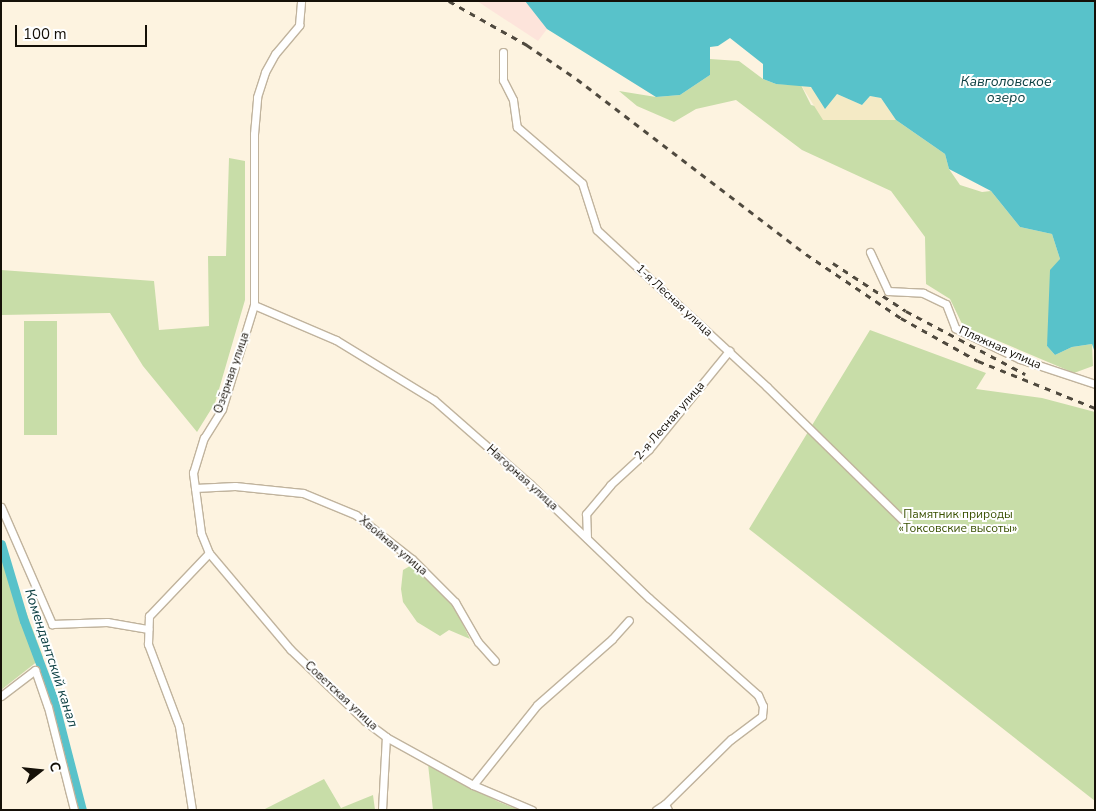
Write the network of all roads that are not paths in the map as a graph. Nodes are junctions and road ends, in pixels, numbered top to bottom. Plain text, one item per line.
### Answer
1 (301, 1) edge
2 (503, 52) dead end
3 (870, 252) dead end
4 (254, 305) junction
5 (729, 351) junction
6 (1095, 384) edge
7 (195, 488) junction
8 (1, 507) edge
9 (902, 520) dead end
10 (587, 538) junction
11 (209, 553) junction
12 (629, 620) dead end
13 (148, 629) junction
14 (495, 660) dead end
15 (1, 696) edge
16 (386, 737) junction
17 (473, 785) junction
18 (666, 807) edge
19 (74, 810) edge
20 (192, 810) edge
21 (382, 810) edge
22 (532, 810) edge
23 (656, 810) edge

1 - 4 street, Озёрная улица
2 - 5 street, 1-я Лесная улица
3 - 6 street, Пляжная улица
4 - 7 street, Озёрная улица
4 - 10 street, Нагорная улица
5 - 9 street, 1-я Лесная улица
5 - 10 street, 2-я Лесная улица
7 - 11 street, Озёрная улица
7 - 14 street, Хвойная улица
8 - 13 street
10 - 18 street, Нагорная улица
11 - 13 street
11 - 16 street, Советская улица
12 - 17 street
13 - 20 street
15 - 19 street
16 - 17 street, Советская улица
16 - 21 street
17 - 22 street, Советская улица
18 - 23 street

